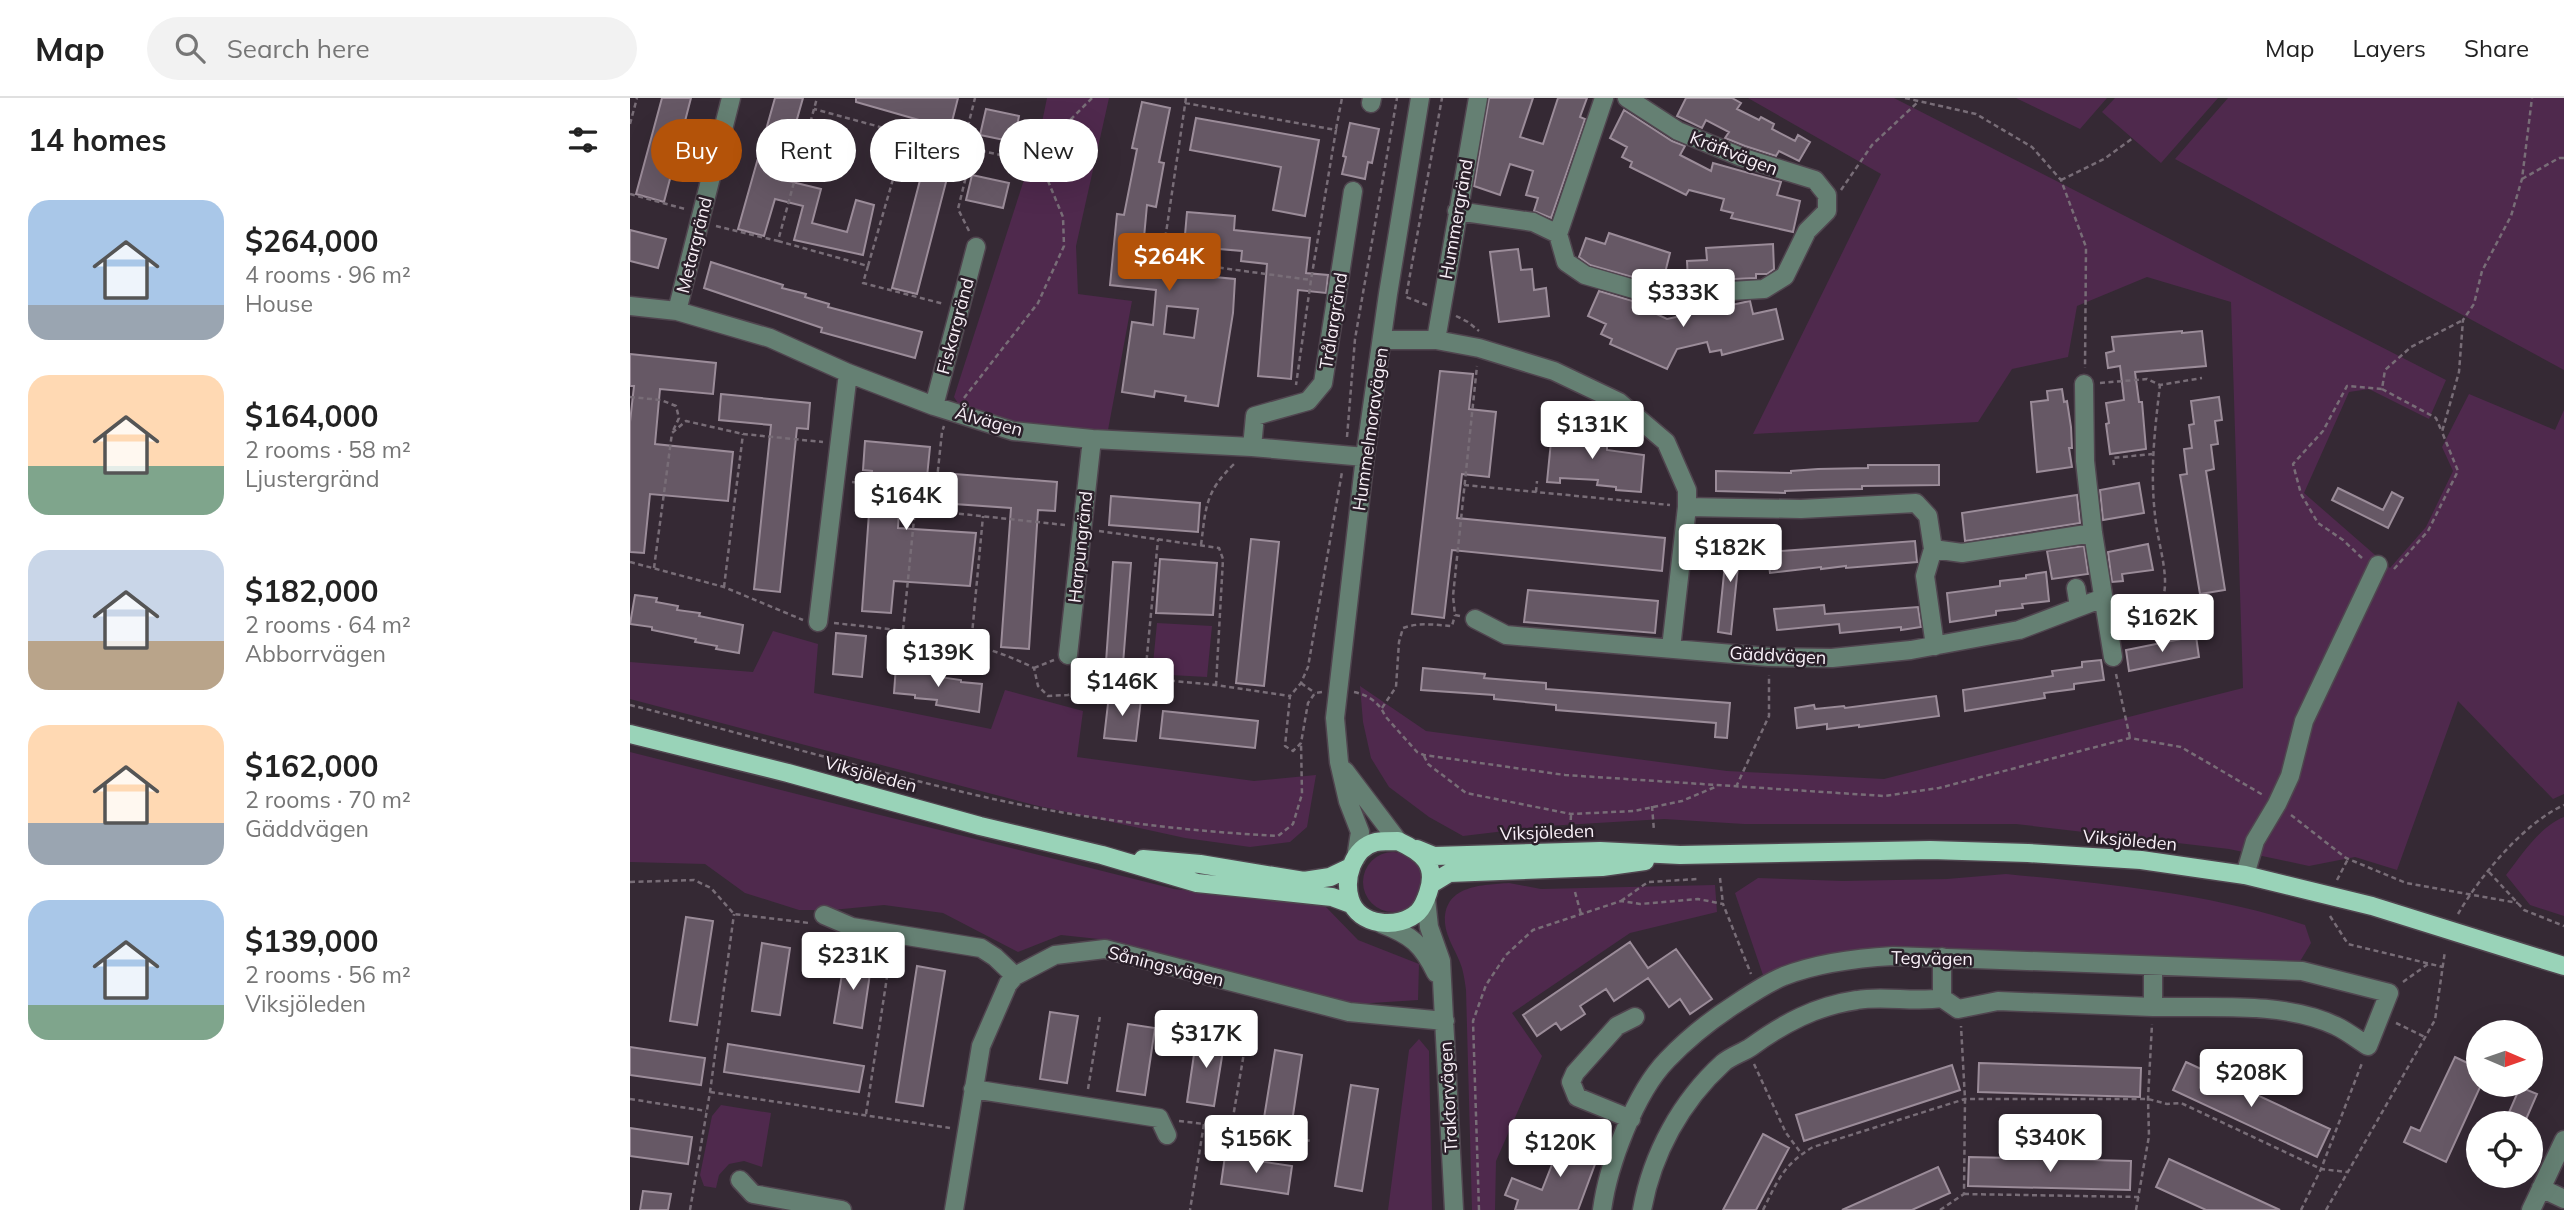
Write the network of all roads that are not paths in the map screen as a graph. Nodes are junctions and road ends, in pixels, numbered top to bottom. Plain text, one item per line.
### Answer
1 (731, 98) edge
2 (1420, 98) edge
3 (1478, 98) edge
4 (1604, 98) edge
5 (1627, 98) edge
6 (1353, 191) dead end
7 (1457, 211) junction
8 (1558, 234) junction
9 (976, 247) road end
10 (630, 306) edge
11 (677, 312) junction
12 (1382, 340) junction
13 (1436, 340) junction
14 (848, 373) junction
15 (2084, 384) road end
16 (933, 405) junction
17 (1092, 439) junction
18 (1252, 447) junction
19 (1365, 457) junction
20 (1687, 506) junction
21 (2093, 533) junction
22 (1933, 549) junction
23 (2377, 568) road end
24 (2076, 588) dead end
25 (2105, 606) junction
26 (2079, 607) junction
27 (1475, 618) road end
28 (818, 622) road end
29 (1935, 646) junction
30 (1671, 648) junction
31 (1068, 655) road end
32 (2113, 657) road end
33 (630, 734) edge
34 (1339, 762) junction
35 (1398, 841) junction
36 (1417, 849) junction
37 (1101, 855) junction
38 (1679, 855) junction
39 (1353, 862) junction
40 (2245, 875) junction
41 (1428, 892) junction
42 (1351, 904) junction
43 (824, 915) road end
44 (1382, 924) junction
45 (1942, 957) junction
46 (2153, 966) junction
47 (2564, 966) edge
48 (1015, 976) junction
49 (1441, 984) junction
50 (1942, 998) junction
51 (2153, 1007) junction
52 (1635, 1017) dead end
53 (1445, 1021) junction
54 (973, 1089) junction
55 (1630, 1119) junction
56 (1167, 1135) dead end
57 (2564, 1140) edge
58 (740, 1180) dead end
59 (2543, 1184) edge
60 (2541, 1188) joint
61 (2564, 1199) edge
62 (842, 1210) edge
63 (954, 1210) edge
64 (1454, 1210) edge
65 (1602, 1210) edge
66 (1642, 1210) edge
67 (2531, 1210) edge

1 - 11 street, Metargränd
2 - 12 street, Hummelmoravägen
3 - 7 street, Hummergränd
4 - 8 street
5 - 8 street, Kräftvägen
6 - 18 street, Trålargränd
7 - 8 street
7 - 13 street, Hummergränd
9 - 16 street, Fiskargränd
10 - 11 street, Ålvägen
11 - 14 street, Ålvägen
12 - 13 street
12 - 19 street, Hummelmoravägen
13 - 20 street
14 - 16 street, Ålvägen
14 - 28 street
15 - 21 street
16 - 17 street, Ålvägen
17 - 18 street, Ålvägen
17 - 31 street, Harpungränd
18 - 19 street, Ålvägen
19 - 34 street, Hummelmoravägen
20 - 22 street
20 - 30 street
21 - 22 street
21 - 25 street
22 - 29 street
23 - 40 street
24 - 26 street
25 - 26 street, Gäddvägen
25 - 32 street
26 - 29 street, Gäddvägen
27 - 30 street, Gäddvägen
29 - 30 street, Gäddvägen
33 - 37 main road, Viksjöleden
34 - 35 street
34 - 39 street, Hummelmoravägen
35 - 36 main road
35 - 39 main road
36 - 38 main road, Viksjöleden
36 - 41 main road
37 - 39 main road, Viksjöleden
37 - 42 main road, Viksjöleden
38 - 40 main road, Viksjöleden
38 - 41 main road, Viksjöleden
39 - 42 main road
40 - 47 main road, Viksjöleden
41 - 44 main road
41 - 49 street, Traktorvägen
42 - 44 main road
43 - 48 street
44 - 49 street, Traktorvägen
45 - 46 street, Tegvägen
45 - 50 street
45 - 55 street, Tegvägen
46 - 51 street
46 - 51 street, Tegvägen
48 - 53 street, Såningsvägen
48 - 54 street
49 - 53 street, Traktorvägen
50 - 51 street
50 - 66 street
52 - 55 street
53 - 64 street, Traktorvägen
54 - 56 street
54 - 63 street
55 - 65 street, Tegvägen
57 - 59 street
58 - 62 street
60 - 61 street
60 - 67 street

